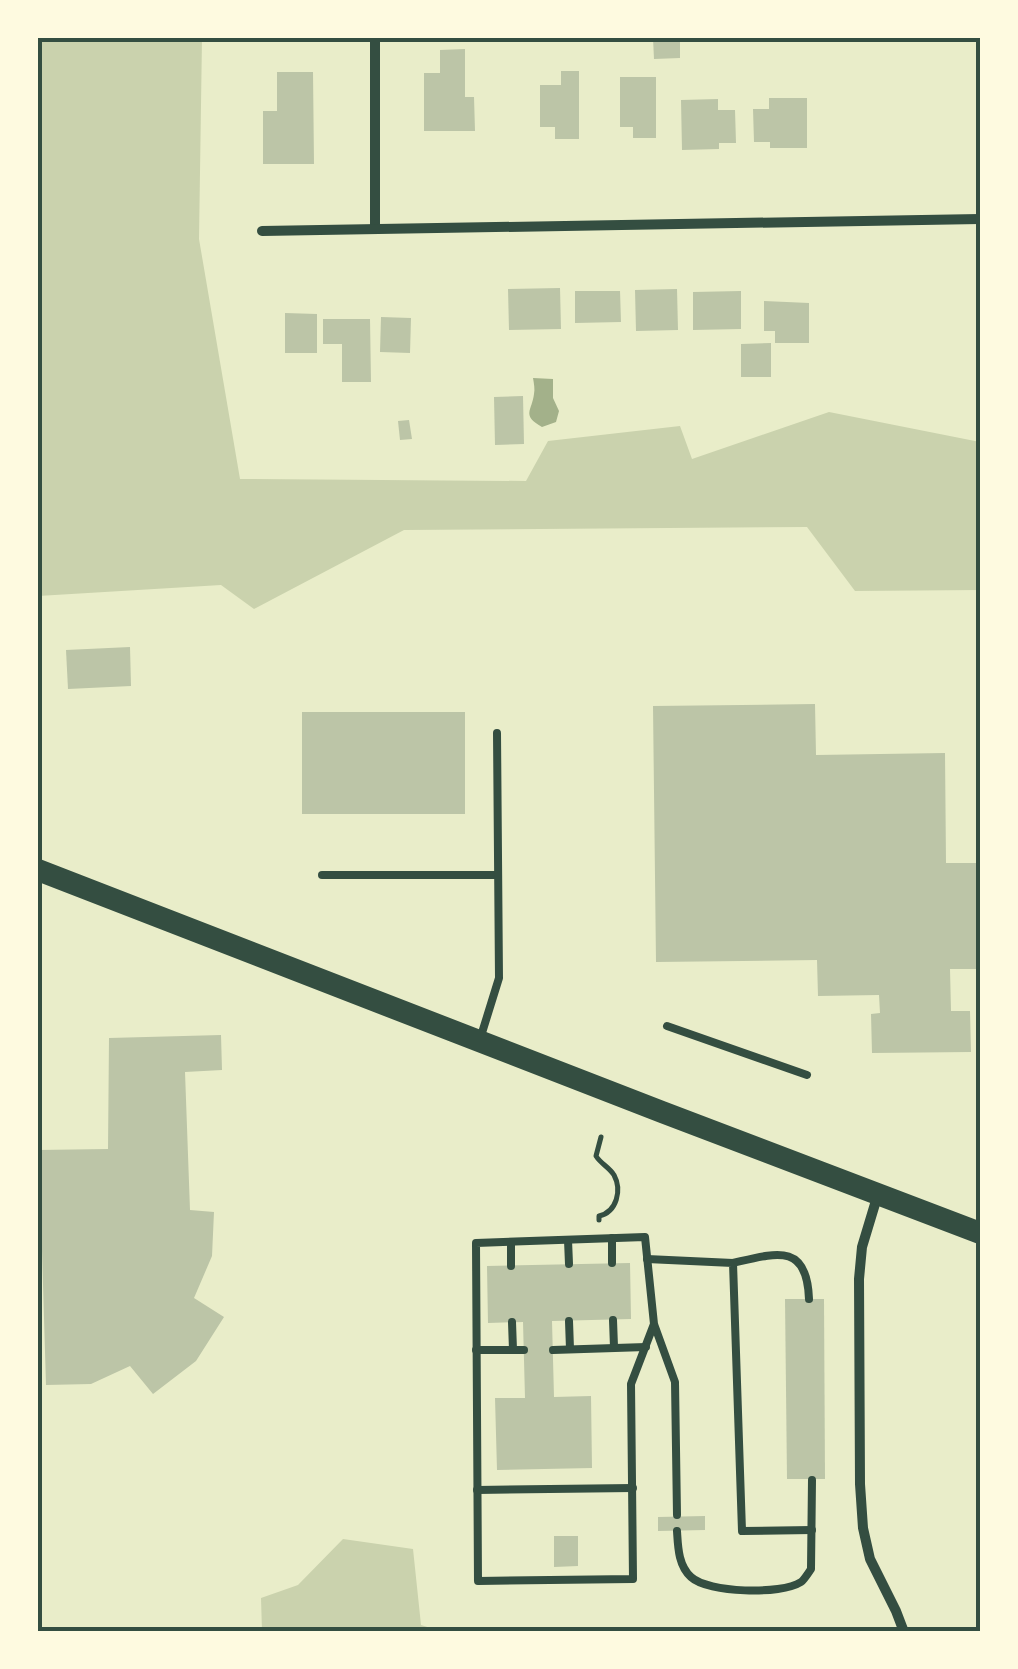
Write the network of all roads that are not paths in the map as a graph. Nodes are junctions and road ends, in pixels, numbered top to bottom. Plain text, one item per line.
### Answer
1 (375, 38) edge
2 (980, 220) edge
3 (374, 229) junction
4 (262, 231) dead end
5 (497, 734) dead end
6 (38, 870) edge
7 (498, 875) junction
8 (322, 876) dead end
9 (667, 1026) dead end
10 (480, 1040) junction
11 (806, 1075) dead end
12 (878, 1193) junction
13 (980, 1233) edge
14 (612, 1238) junction
15 (568, 1240) junction
16 (511, 1242) junction
17 (647, 1260) junction
18 (612, 1263) dead end
19 (733, 1263) junction
20 (568, 1264) dead end
21 (512, 1266) dead end
22 (809, 1299) dead end
23 (569, 1320) dead end
24 (613, 1320) dead end
25 (512, 1322) dead end
26 (654, 1324) junction
27 (646, 1346) junction
28 (614, 1347) junction
29 (570, 1349) junction
30 (476, 1350) junction
31 (513, 1350) junction
32 (524, 1350) dead end
33 (553, 1350) dead end
34 (980, 1423) edge
35 (980, 1438) edge
36 (812, 1480) dead end
37 (633, 1488) junction
38 (477, 1490) junction
39 (677, 1515) dead end
40 (812, 1530) junction
41 (677, 1531) dead end
42 (904, 1632) edge

1 - 3 street
2 - 3 street
3 - 4 street
5 - 7 lane
6 - 10 main road
7 - 8 lane
7 - 10 lane
9 - 11 lane
10 - 12 main road
12 - 13 main road
12 - 42 street
14 - 15 lane
14 - 17 lane
14 - 18 lane
15 - 16 lane
15 - 20 lane
16 - 21 lane
16 - 30 lane
17 - 19 lane
17 - 26 lane
19 - 22 lane
19 - 40 lane
23 - 29 lane
24 - 28 lane
25 - 31 lane
26 - 27 lane
26 - 39 lane
27 - 28 lane
27 - 37 lane
28 - 29 lane
29 - 33 lane
30 - 31 lane
30 - 38 lane
31 - 32 lane
34 - 35 lane
36 - 40 lane
37 - 38 lane
37 - 38 lane
40 - 41 lane

